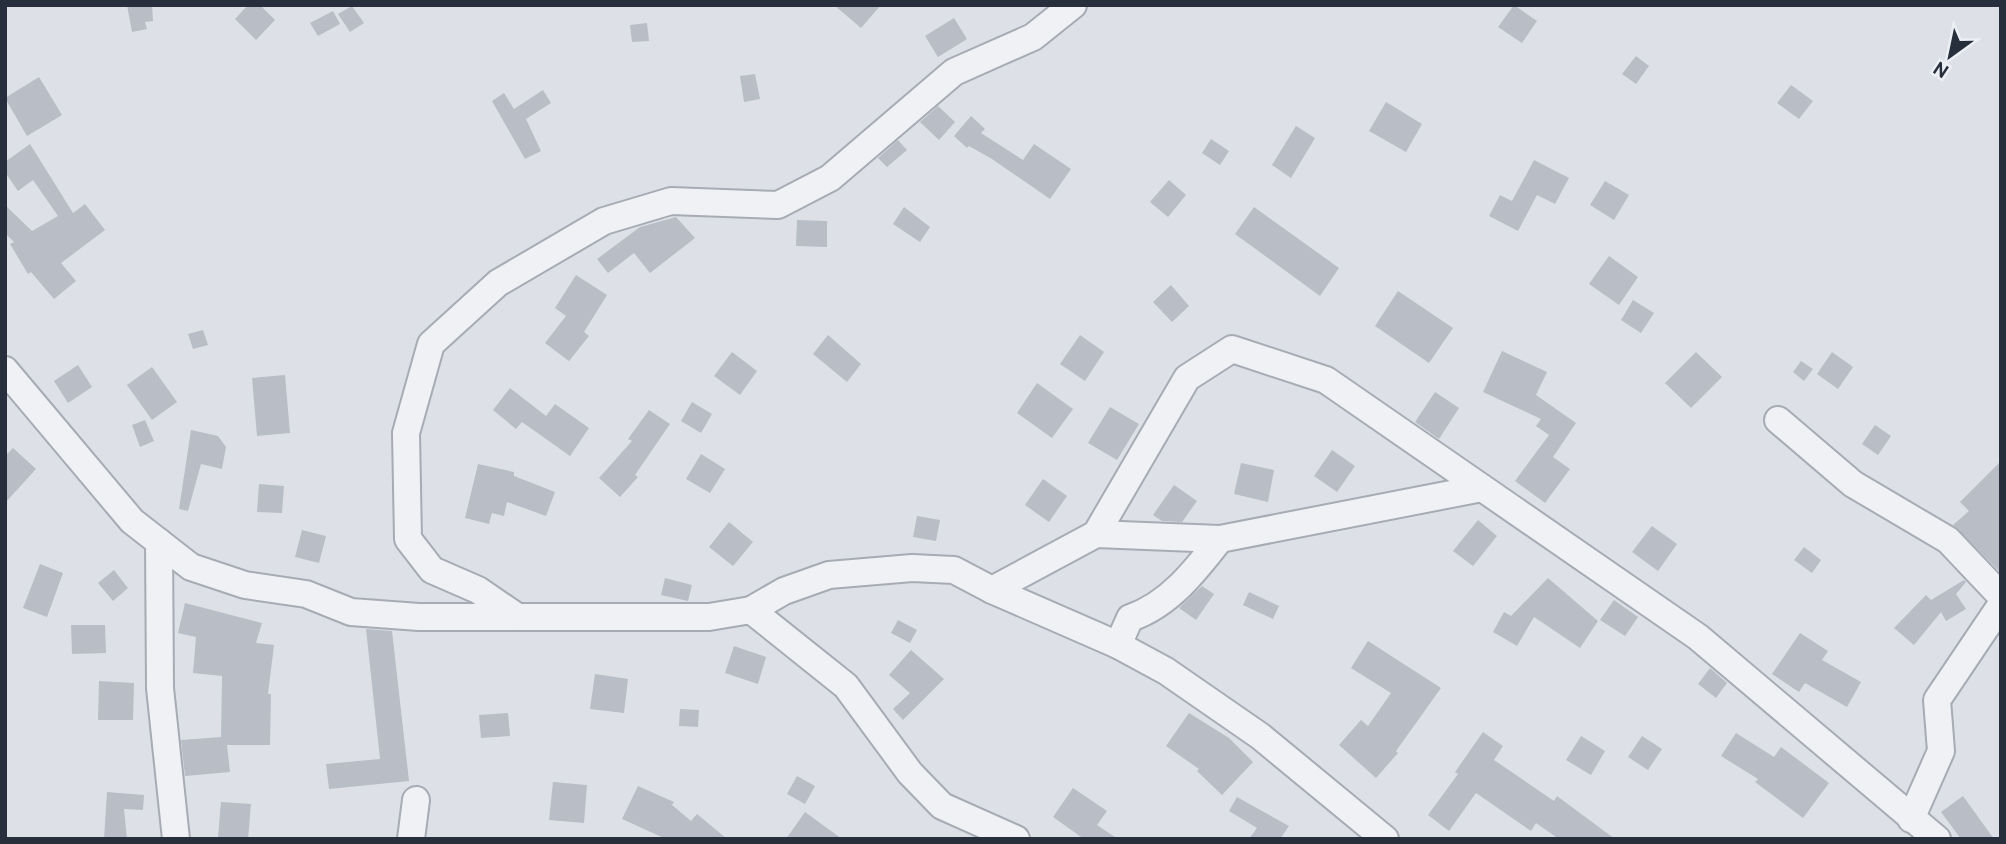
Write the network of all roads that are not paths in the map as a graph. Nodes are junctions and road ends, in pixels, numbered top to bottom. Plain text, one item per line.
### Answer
1 (1073, 5) edge
2 (5, 370) edge
3 (1778, 419) dead end
4 (1482, 488) junction
5 (1096, 534) junction
6 (1220, 538) junction
7 (159, 542) junction
8 (1045, 562) junction
9 (992, 590) junction
10 (2001, 596) edge
11 (1026, 603) junction
12 (2001, 606) edge
13 (751, 610) junction
14 (516, 616) junction
15 (1118, 645) junction
16 (416, 800) dead end
17 (1910, 819) junction
18 (981, 832) edge
19 (176, 839) edge
20 (411, 839) edge
21 (1016, 839) edge
22 (1385, 839) edge
23 (1937, 839) edge

1 - 14 street
2 - 7 street
3 - 10 street
4 - 5 street
4 - 6 street
4 - 17 street
5 - 6 street
5 - 8 street
6 - 15 street
7 - 14 street
7 - 19 street
8 - 9 street
8 - 11 street
9 - 11 street
9 - 13 street
11 - 15 street
12 - 17 street
13 - 14 street
13 - 18 street
15 - 22 street
16 - 20 street
17 - 23 street
18 - 21 street

